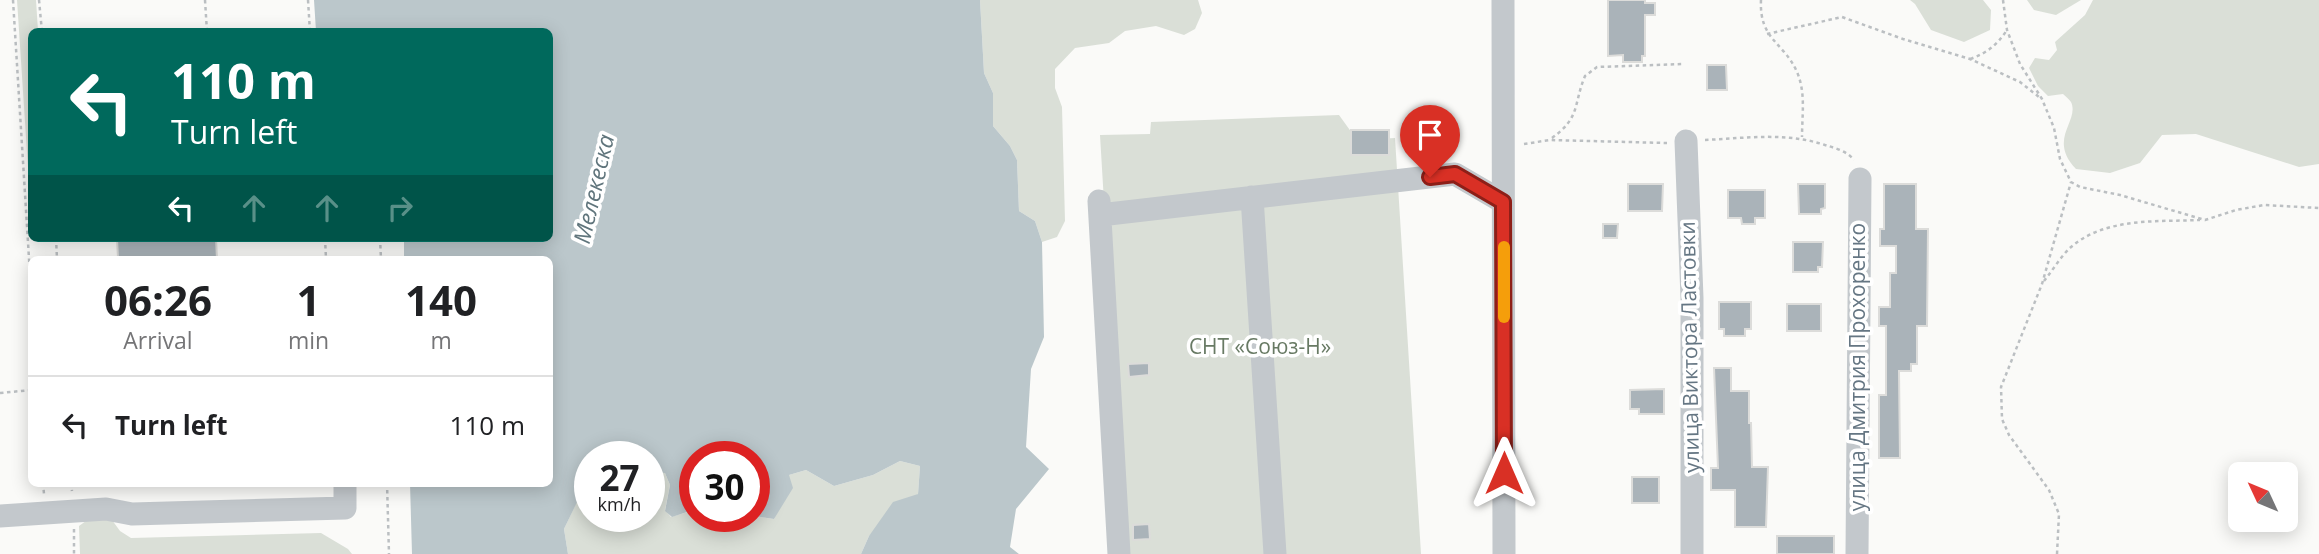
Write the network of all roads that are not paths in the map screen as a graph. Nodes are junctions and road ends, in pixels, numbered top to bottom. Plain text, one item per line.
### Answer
1 (1503, 0) edge
2 (1686, 141) dead end
3 (1860, 179) dead end
4 (1252, 197) junction
5 (1503, 202) junction
6 (345, 487) edge
7 (0, 516) edge
8 (1119, 554) edge
9 (1275, 554) edge
10 (1504, 554) edge
11 (1692, 554) edge
12 (1857, 554) edge

1 - 5 street
2 - 11 street, улица Виктора Ластовки
3 - 12 street, улица Дмитрия Прохоренко
4 - 5 street
4 - 8 street
4 - 9 street
5 - 10 street
6 - 7 street

